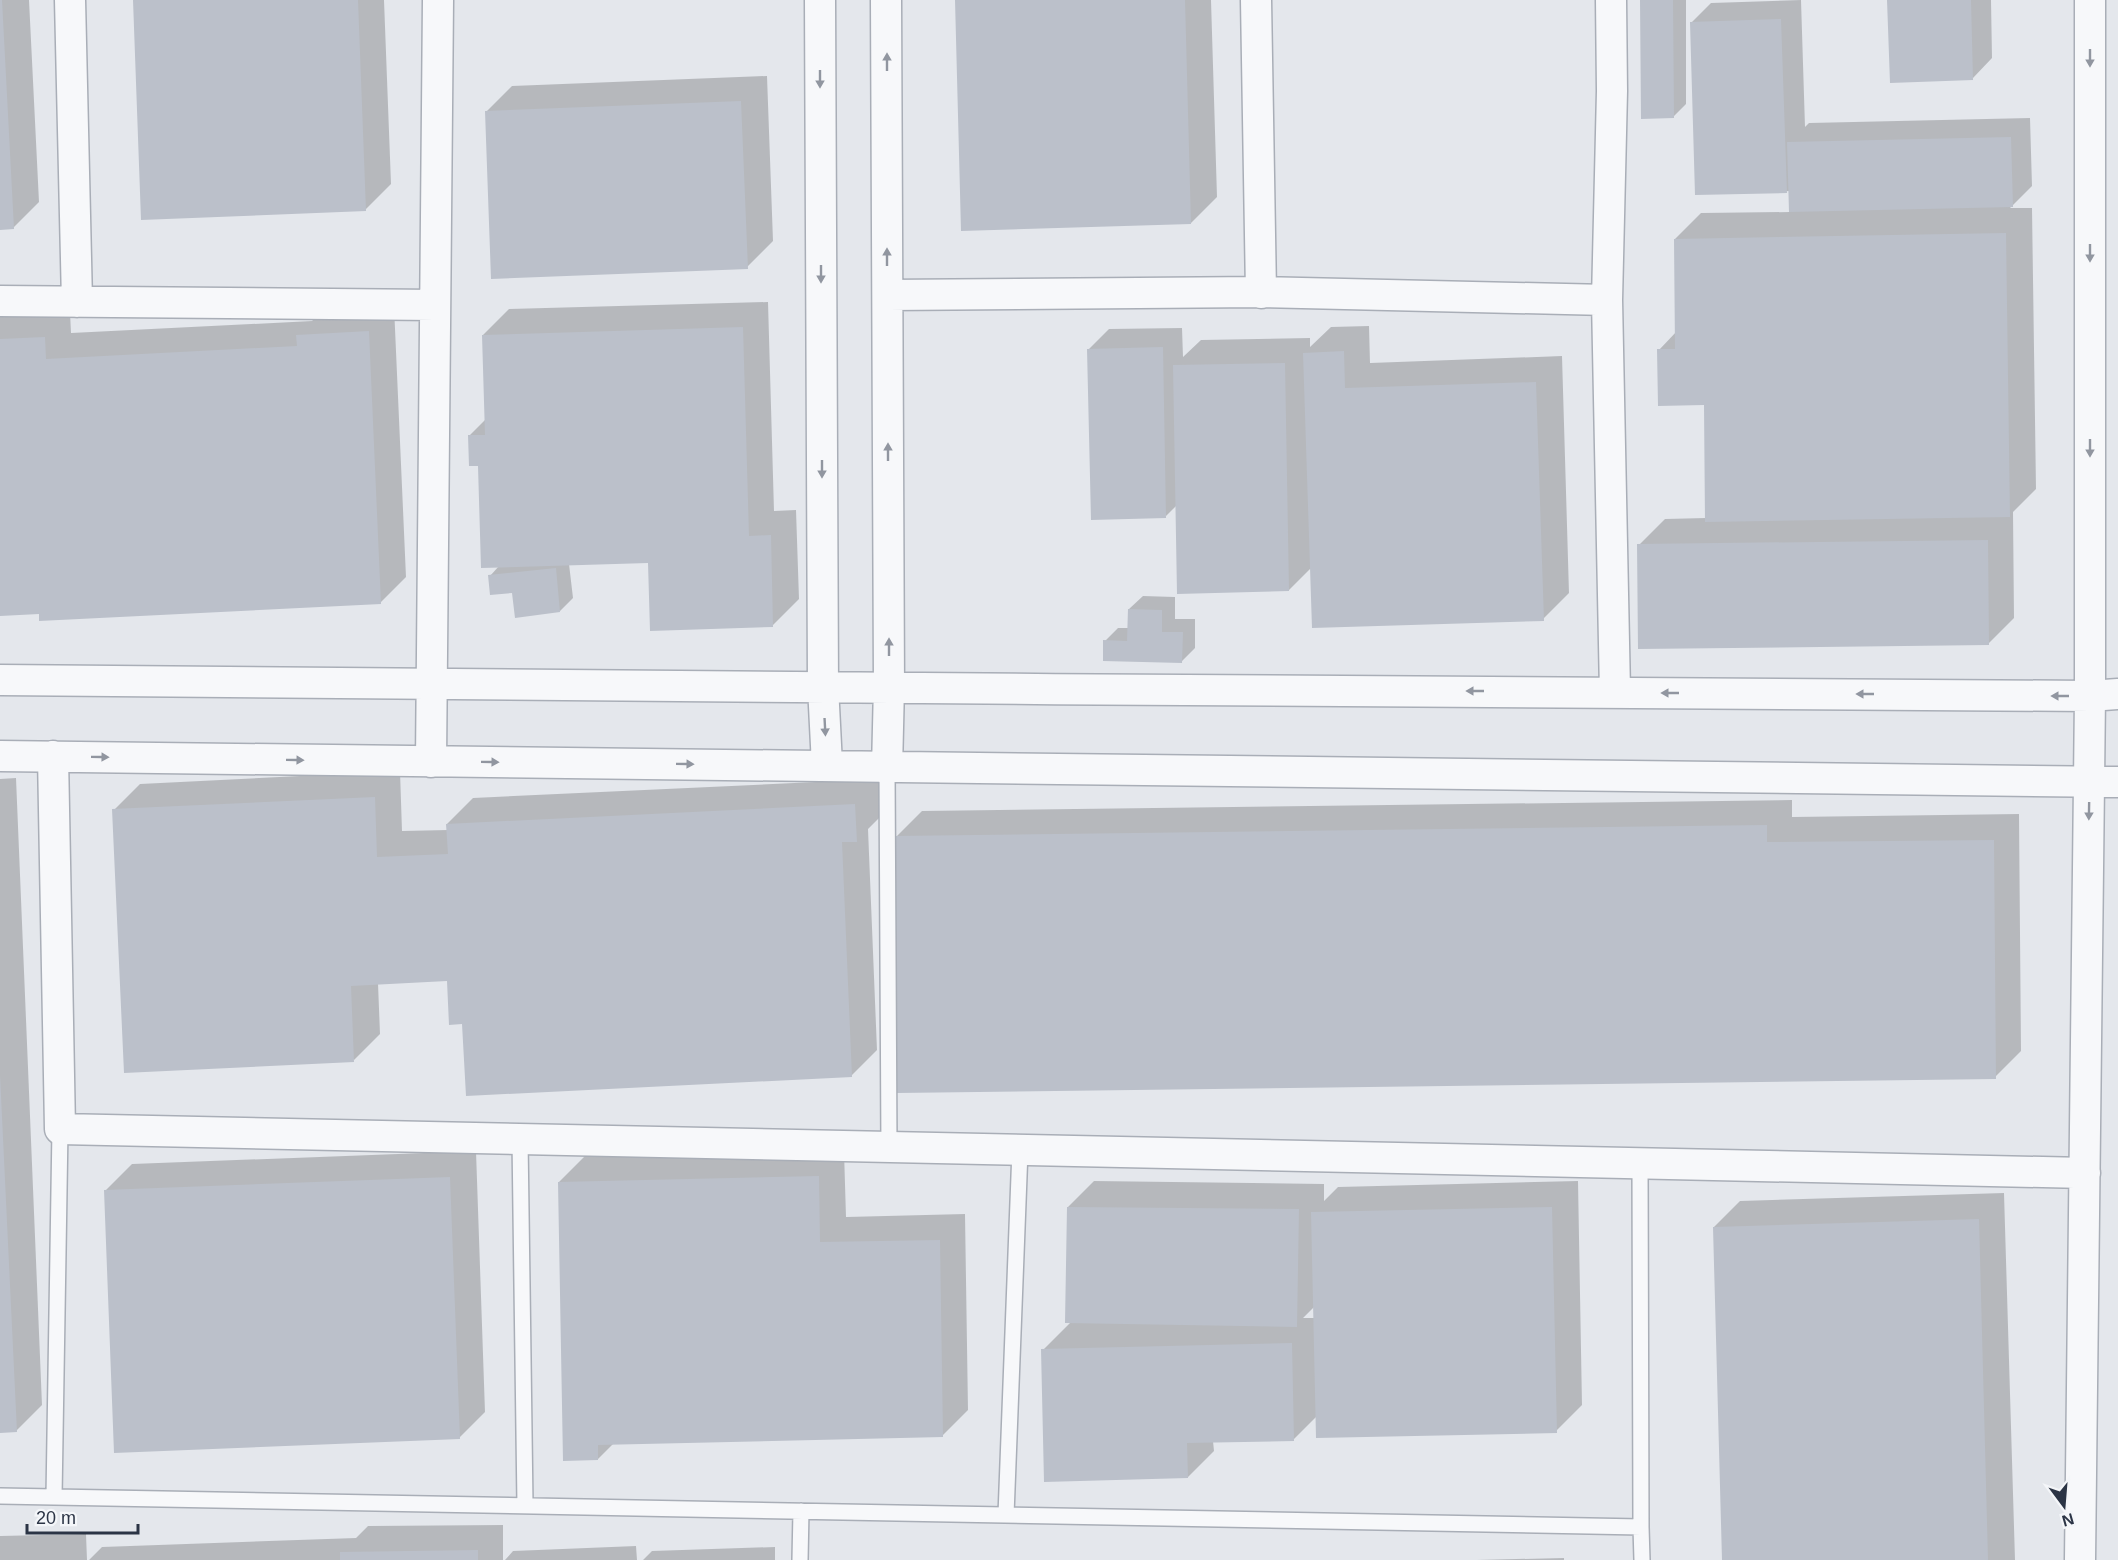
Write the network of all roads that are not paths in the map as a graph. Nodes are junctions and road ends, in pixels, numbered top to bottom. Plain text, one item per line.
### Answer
1 (70, 0) edge
2 (438, 0) edge
3 (819, 0) edge
4 (886, 0) edge
5 (1256, 0) edge
6 (1611, 0) edge
7 (2090, 0) edge
8 (1261, 293) junction
9 (888, 295) junction
10 (1607, 300) junction
11 (0, 301) edge
12 (77, 302) junction
13 (435, 305) junction
14 (0, 680) edge
15 (432, 686) junction
16 (823, 686) junction
17 (889, 686) junction
18 (1615, 692) junction
19 (2104, 695) edge
20 (0, 756) edge
21 (53, 756) junction
22 (432, 762) junction
23 (827, 765) junction
24 (887, 769) junction
25 (2104, 781) edge
26 (60, 1129) junction
27 (520, 1139) junction
28 (889, 1148) junction
29 (1020, 1150) junction
30 (1640, 1164) junction
31 (2085, 1173) junction
32 (0, 1496) edge
33 (54, 1497) junction
34 (525, 1505) junction
35 (801, 1511) junction
36 (1006, 1515) junction
37 (1641, 1527) junction
38 (800, 1560) edge
39 (1642, 1560) edge
40 (2080, 1560) edge

1 - 12 street
2 - 13 street
3 -> 16 street
9 -> 4 street
5 - 8 street
6 - 10 street
7 -> 19 street
8 - 9 street
8 - 10 street
17 -> 9 street
10 - 18 street
11 - 12 street
12 - 13 street
13 - 15 street
14 - 15 street
15 - 16 street
15 - 22 street
16 - 17 street
16 -> 23 street
18 -> 17 street
17 - 24 street
19 -> 18 street
19 - 25 street
20 - 21 street
21 -> 22 street
21 - 26 street
22 -> 23 street
23 - 24 street
24 - 25 street
24 - 28 lane
25 -> 31 street
26 - 27 street
26 - 33 lane
27 - 28 street
27 - 34 lane
28 - 29 street
29 - 30 street
29 - 36 lane
30 - 31 street
30 - 37 lane
31 - 40 street
32 - 33 lane
33 - 34 lane
34 - 35 lane
35 - 36 lane
35 - 38 lane
36 - 37 lane
37 - 39 lane

